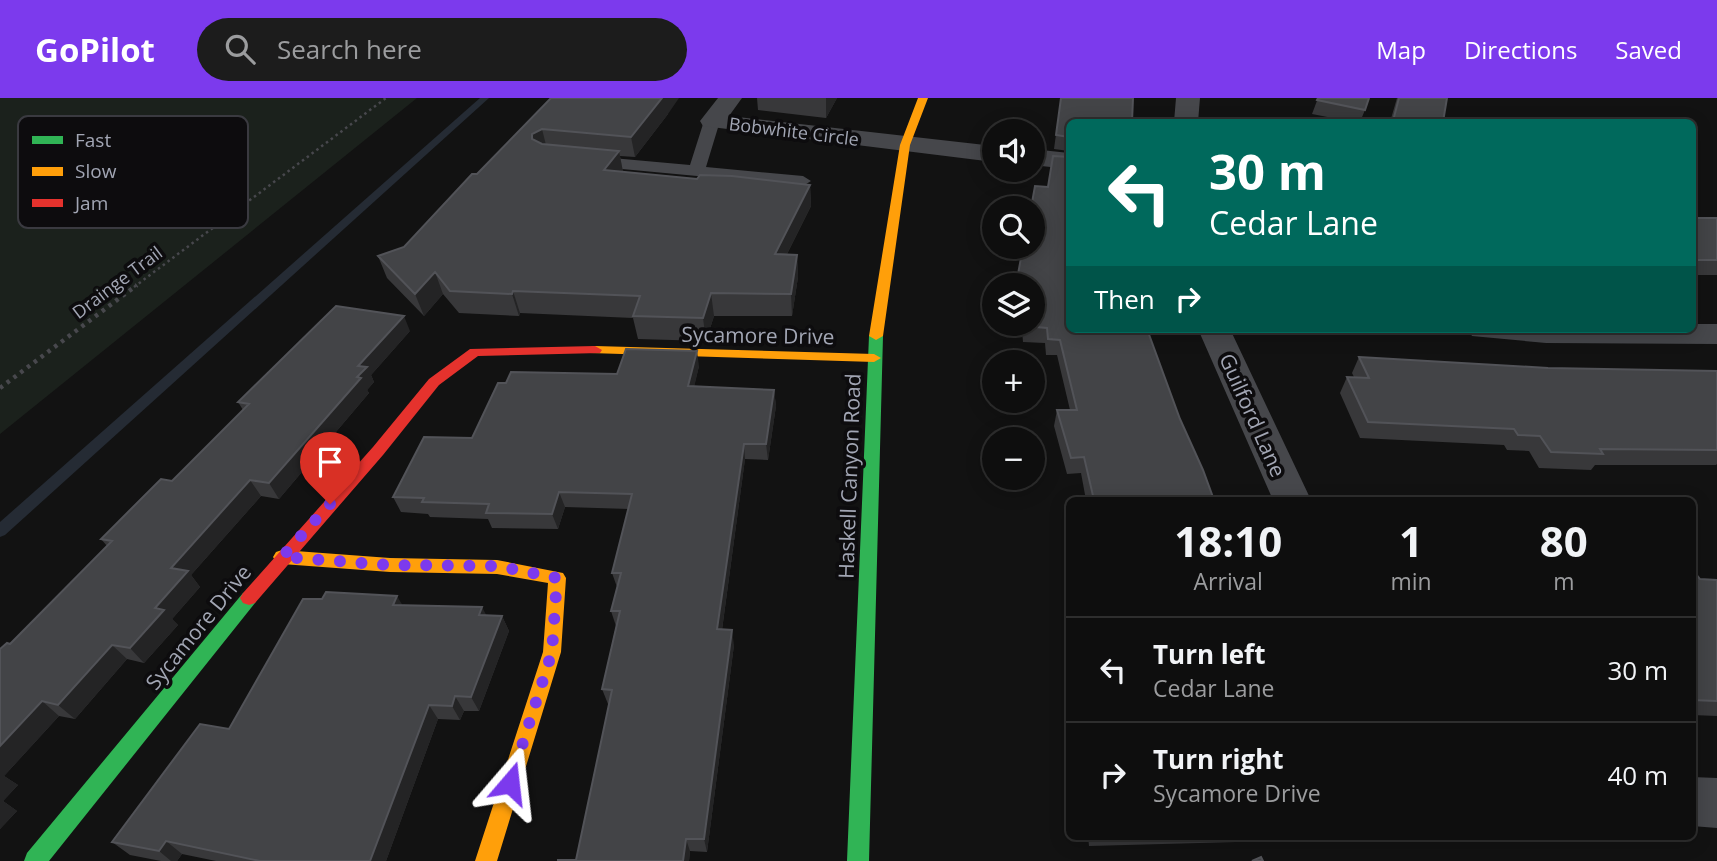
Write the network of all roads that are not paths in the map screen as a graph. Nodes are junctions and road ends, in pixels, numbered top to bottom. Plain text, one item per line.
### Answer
1 (730, 98) edge
2 (923, 98) edge
3 (1188, 98) edge
4 (1186, 119) edge
5 (712, 121) junction
6 (905, 145) junction
7 (982, 153) edge
8 (1045, 159) edge
9 (574, 160) edge
10 (1066, 161) edge
11 (696, 171) junction
12 (803, 181) edge
13 (1216, 333) edge
14 (1546, 333) edge
15 (1717, 334) edge
16 (874, 358) junction
17 (1291, 497) edge
18 (282, 557) junction
19 (1696, 802) edge
20 (1717, 803) edge
21 (35, 861) edge
22 (486, 861) edge
23 (858, 861) edge

1 - 5 street, Bobwhite Circle
2 - 6 street, Haskell Canyon Road
3 - 4 street
5 - 6 street, Bobwhite Circle
5 - 11 lane
6 - 7 street, Bobwhite Circle
6 - 16 street, Haskell Canyon Road
8 - 10 street
9 - 11 lane
11 - 12 lane
13 - 17 street, Guilford Lane
14 - 15 street
16 - 18 street, Sycamore Drive
16 - 23 street, Haskell Canyon Road
18 - 21 street, Sycamore Drive
18 - 22 street
19 - 20 street

